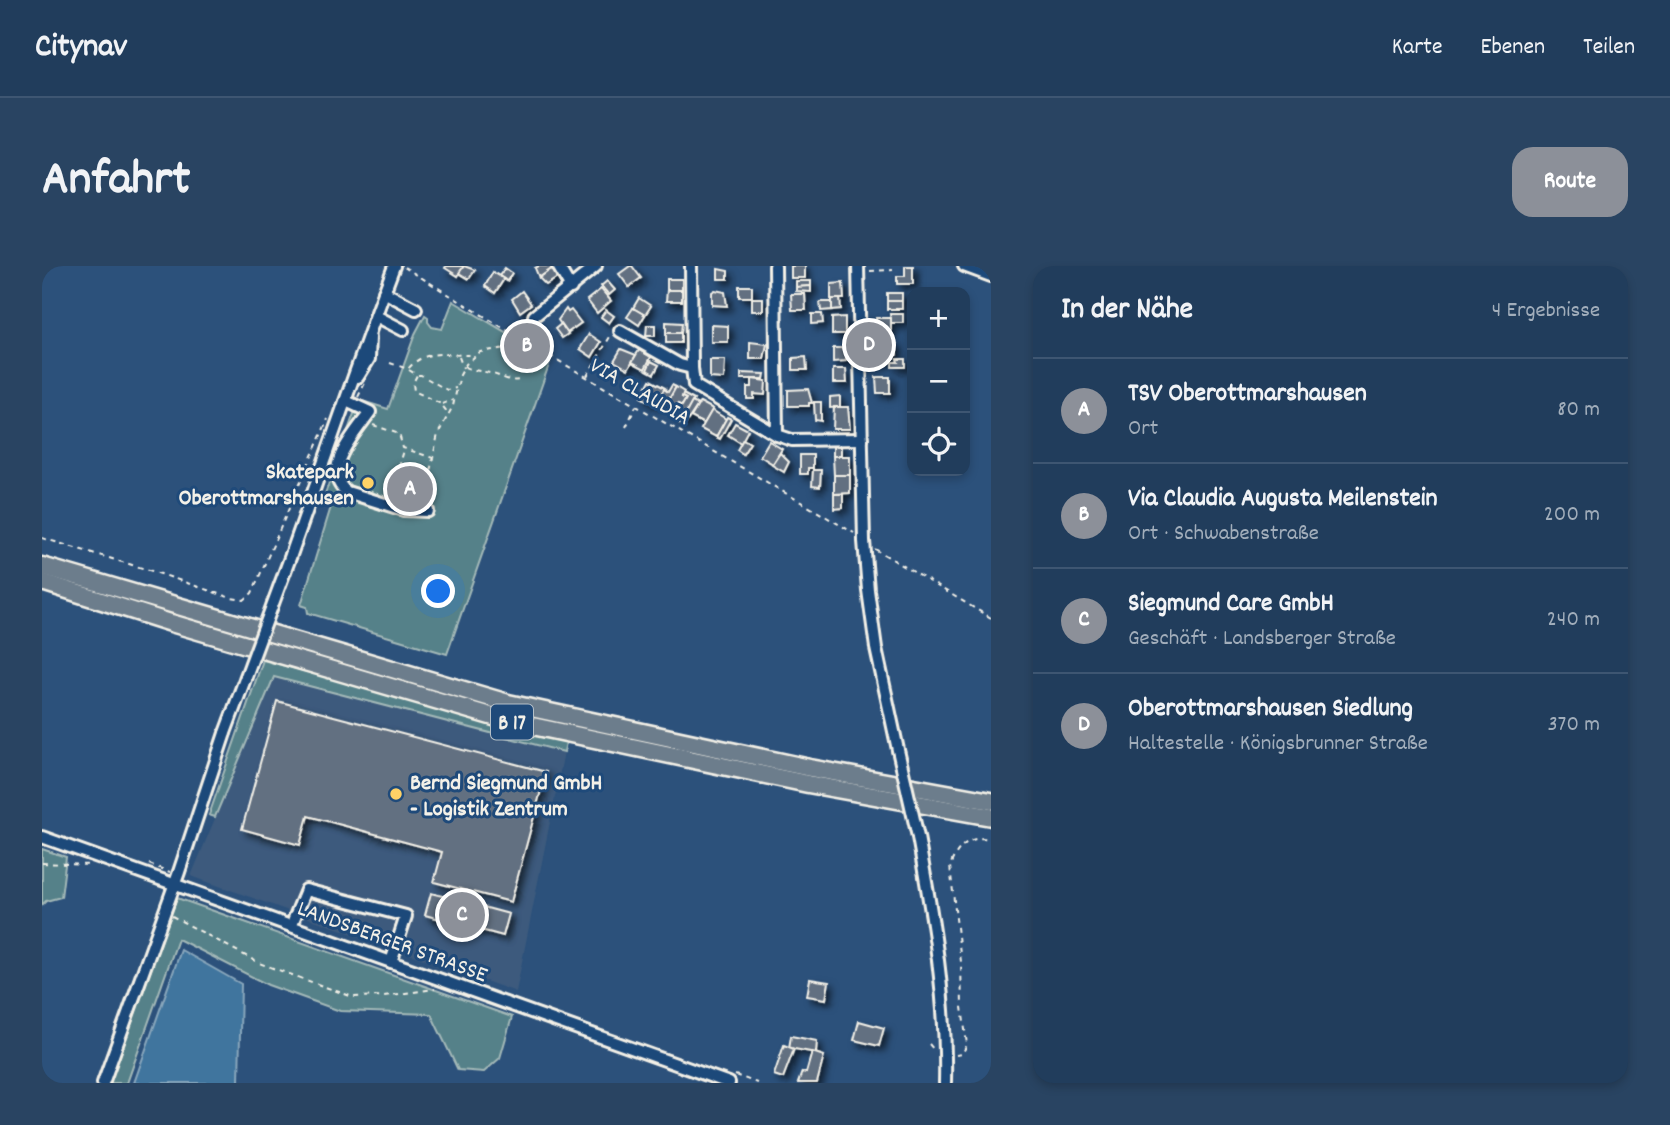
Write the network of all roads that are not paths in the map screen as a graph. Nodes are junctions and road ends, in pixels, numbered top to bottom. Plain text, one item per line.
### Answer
1 (394, 266) edge
2 (558, 266) edge
3 (596, 266) edge
4 (691, 266) edge
5 (775, 266) edge
6 (964, 266) edge
7 (858, 268) edge
8 (991, 275) edge
9 (571, 288) junction
10 (384, 292) junction
11 (416, 309) dead end
12 (376, 316) junction
13 (534, 316) road end
14 (403, 330) dead end
15 (621, 331) road end
16 (692, 368) junction
17 (346, 401) junction
18 (777, 435) junction
19 (862, 439) junction
20 (428, 511) road end
21 (42, 566) edge
22 (42, 582) edge
23 (991, 801) edge
24 (991, 817) edge
25 (42, 837) edge
26 (174, 886) junction
27 (292, 926) junction
28 (391, 962) junction
29 (103, 1083) edge
30 (729, 1083) edge
31 (946, 1083) edge

1 - 10 street
2 - 9 street
3 - 9 street
4 - 16 street
5 - 18 street
6 - 8 street
7 - 19 street
9 - 13 street
10 - 11 street
10 - 12 street
12 - 14 street
12 - 17 street
15 - 16 street
16 - 18 street
17 - 20 street
17 - 26 street, bridge
18 - 19 street
19 - 31 street, bridge
21 - 23 highway, B 17
22 - 24 highway, B 17
25 - 26 street, LANDSBERGER STRASSE
26 - 27 street, LANDSBERGER STRASSE
26 - 29 street
27 - 28 street, LANDSBERGER STRASSE
27 - 28 street
28 - 30 street, LANDSBERGER STRASSE

